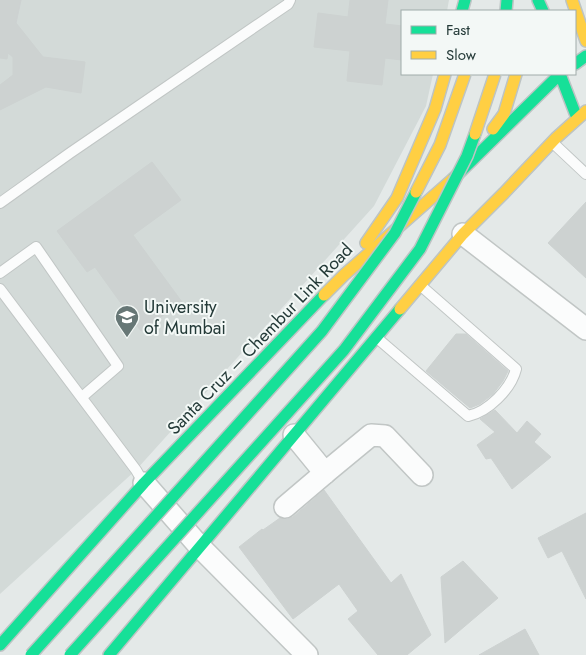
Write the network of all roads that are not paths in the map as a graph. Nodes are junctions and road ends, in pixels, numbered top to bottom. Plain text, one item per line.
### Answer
1 (290, 0) edge
2 (576, 12) edge
3 (586, 41) edge
4 (445, 75) edge
5 (465, 75) edge
6 (496, 75) edge
7 (516, 75) edge
8 (559, 75) edge
9 (561, 75) edge
10 (582, 114) edge
11 (552, 142) junction
12 (586, 174) edge
13 (450, 182) junction
14 (0, 203) edge
15 (463, 234) junction
16 (0, 273) edge
17 (344, 275) junction
18 (420, 285) junction
19 (0, 289) edge
20 (586, 329) edge
21 (376, 337) junction
22 (82, 397) junction
23 (294, 435) junction
24 (325, 473) junction
25 (422, 475) dead end
26 (144, 483) junction
27 (285, 507) dead end
28 (200, 547) junction
29 (0, 645) edge
30 (31, 655) edge
31 (70, 655) edge
32 (108, 655) edge
33 (307, 655) edge

1 - 14 lane
2 - 3 highway
4 - 17 highway
5 - 30 highway, bridge
6 - 31 highway, bridge
7 - 13 highway
8 - 13 highway, Santa Cruz – Chembur Link Road
9 - 10 highway
10 - 11 highway
11 - 12 lane
11 - 15 highway
13 - 17 highway, Santa Cruz – Chembur Link Road
15 - 18 highway
15 - 20 street
16 - 22 lane
17 - 26 highway, Santa Cruz – Chembur Link Road
18 - 21 highway
18 - 21 lane
19 - 22 lane
21 - 23 highway
22 - 26 lane
23 - 24 street
23 - 28 highway
24 - 25 street
24 - 27 street
26 - 28 street
26 - 29 highway, Santa Cruz – Chembur Link Road
28 - 32 highway
28 - 33 street

